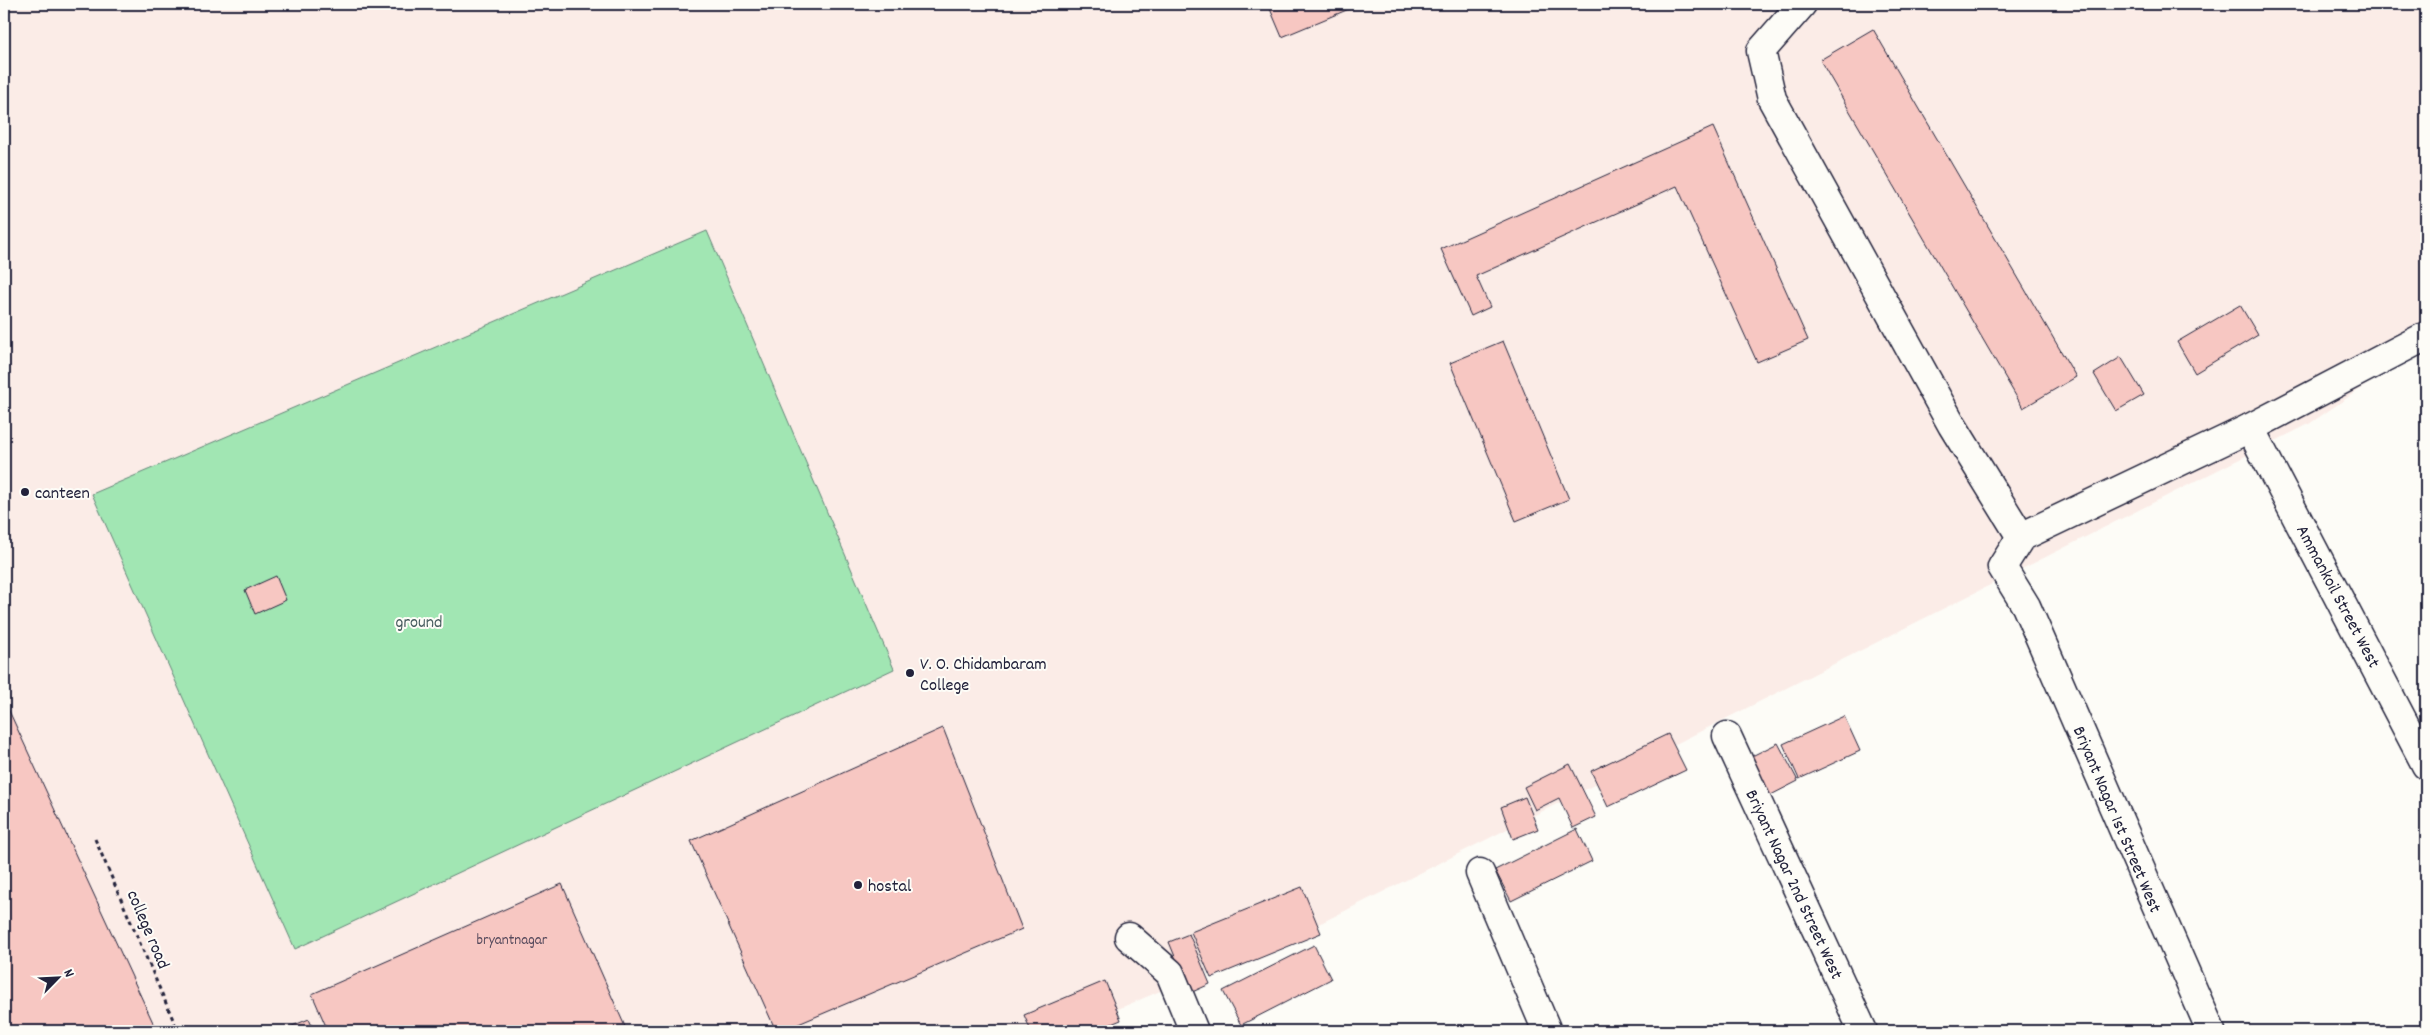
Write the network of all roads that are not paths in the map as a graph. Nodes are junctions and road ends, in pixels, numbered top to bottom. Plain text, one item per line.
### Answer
1 (1802, 4) edge
2 (2426, 336) edge
3 (2250, 428) junction
4 (2021, 537) junction
5 (1727, 736) dead end
6 (2426, 765) edge
7 (1480, 874) dead end
8 (1129, 937) dead end
9 (1194, 1031) edge
10 (1547, 1031) edge
11 (1863, 1031) edge
12 (2211, 1031) edge

1 - 4 street
2 - 3 street
3 - 4 street
3 - 6 street, Ammankoil Street West
4 - 12 street, Briyant Nagar 1st Street West
5 - 11 street, Briyant Nagar 2nd Street West
7 - 10 street
8 - 9 street

